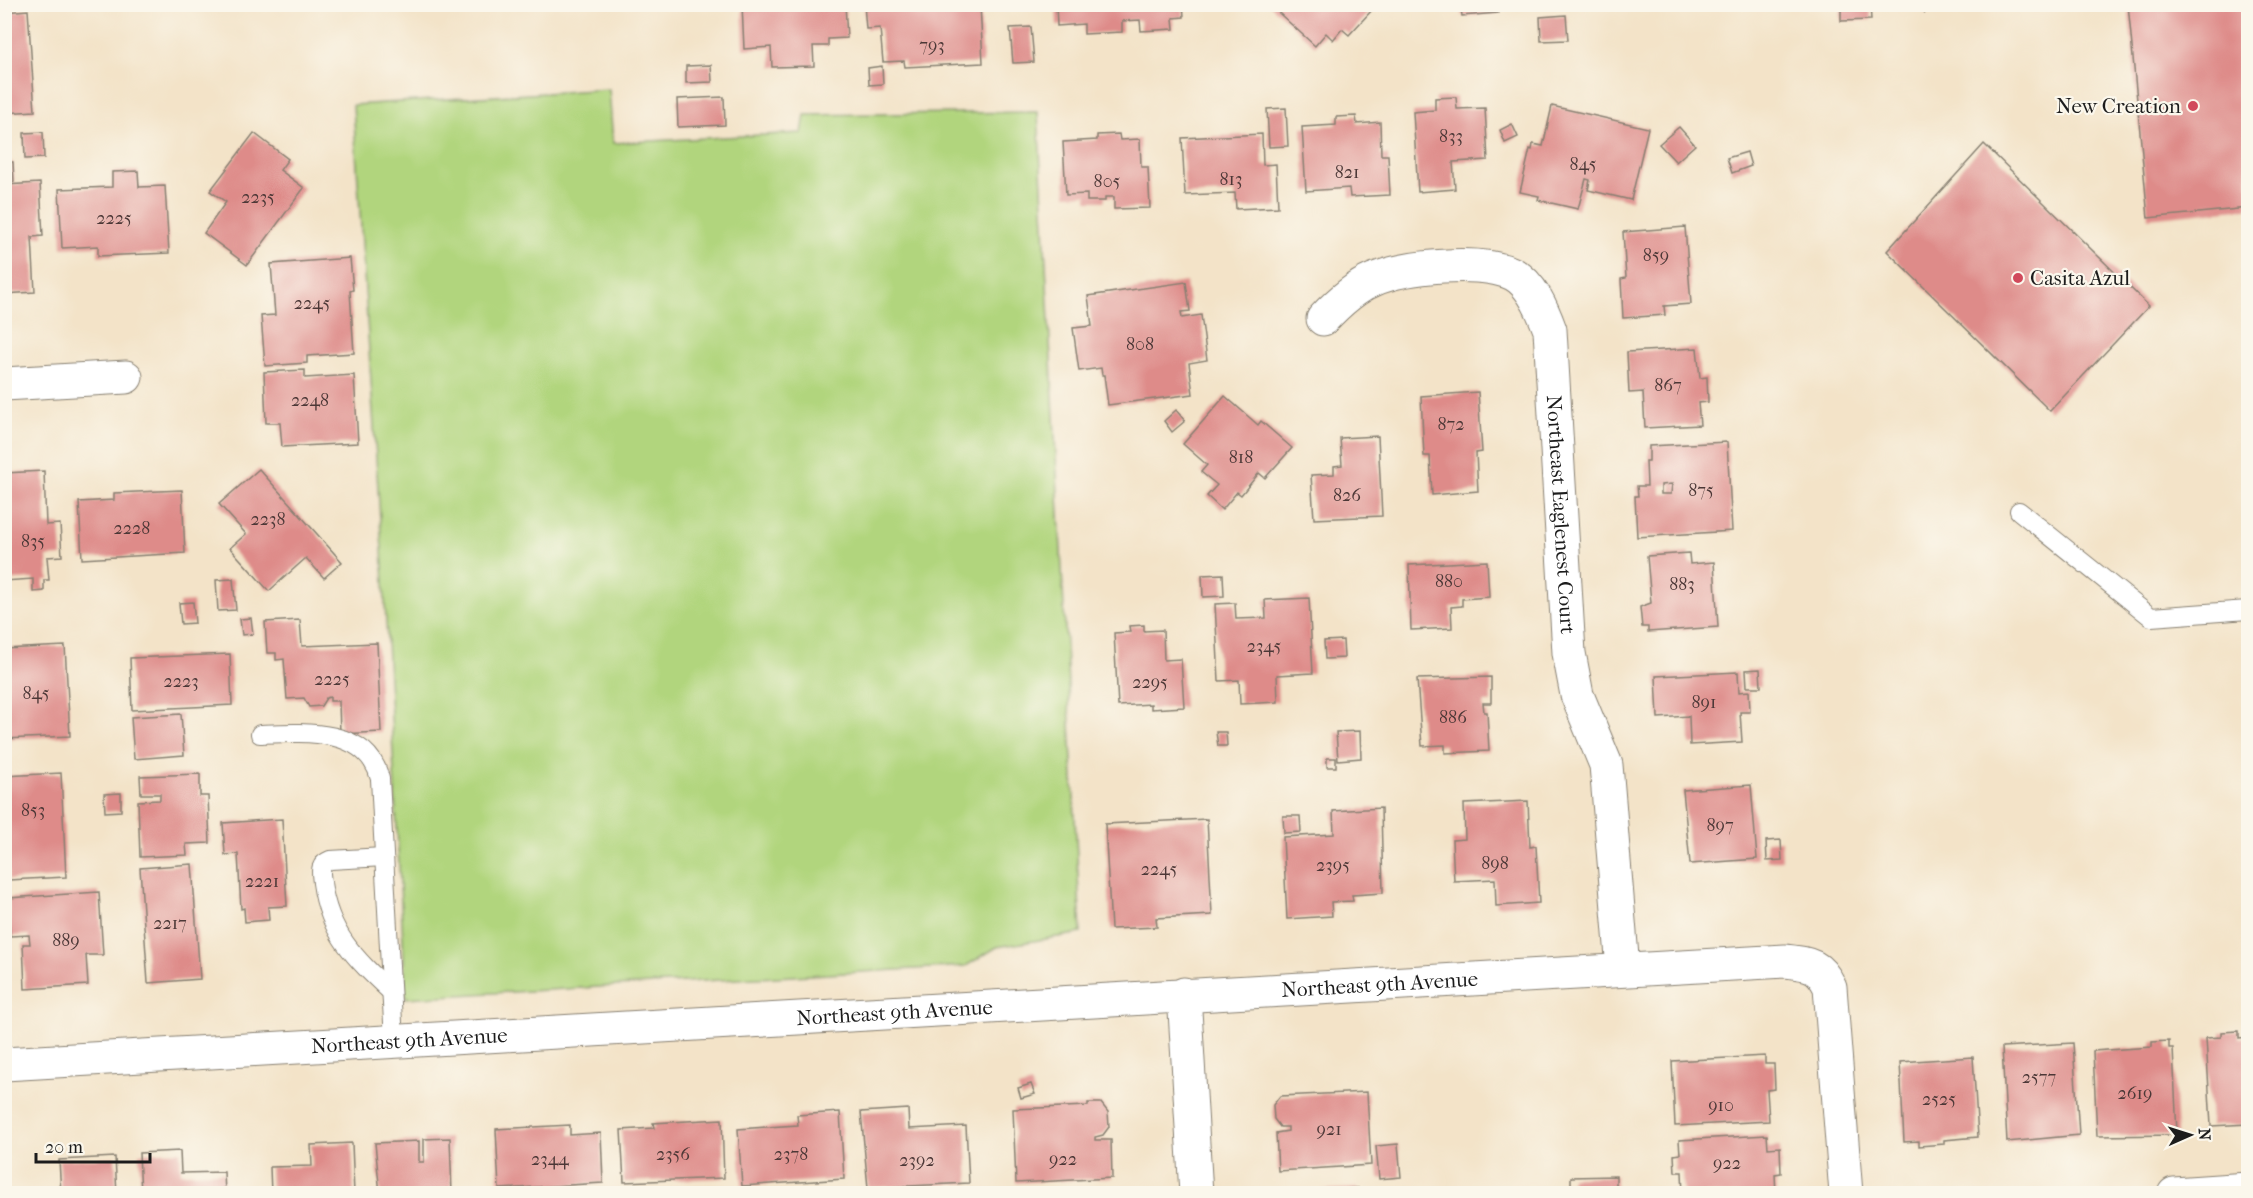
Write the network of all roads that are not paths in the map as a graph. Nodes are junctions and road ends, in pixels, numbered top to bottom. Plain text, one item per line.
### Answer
1 (1323, 319) dead end
2 (126, 377) dead end
3 (4, 384) edge
4 (2019, 511) dead end
5 (2248, 610) edge
6 (260, 734) dead end
7 (384, 857) junction
8 (1623, 969) junction
9 (391, 992) junction
10 (1184, 994) junction
11 (394, 1041) junction
12 (4, 1064) edge
13 (2248, 1189) edge
14 (1196, 1194) edge
15 (1846, 1194) edge
16 (2174, 1194) edge

1 - 8 street, Northeast Eaglenest Court
2 - 3 street
4 - 5 lane
6 - 7 lane
7 - 9 lane
7 - 9 lane
8 - 10 street, Northeast 9th Avenue
8 - 15 street, Northeast 9th Avenue
9 - 11 lane
10 - 11 street, Northeast 9th Avenue
10 - 14 street
11 - 12 street, Northeast 9th Avenue
13 - 16 street

